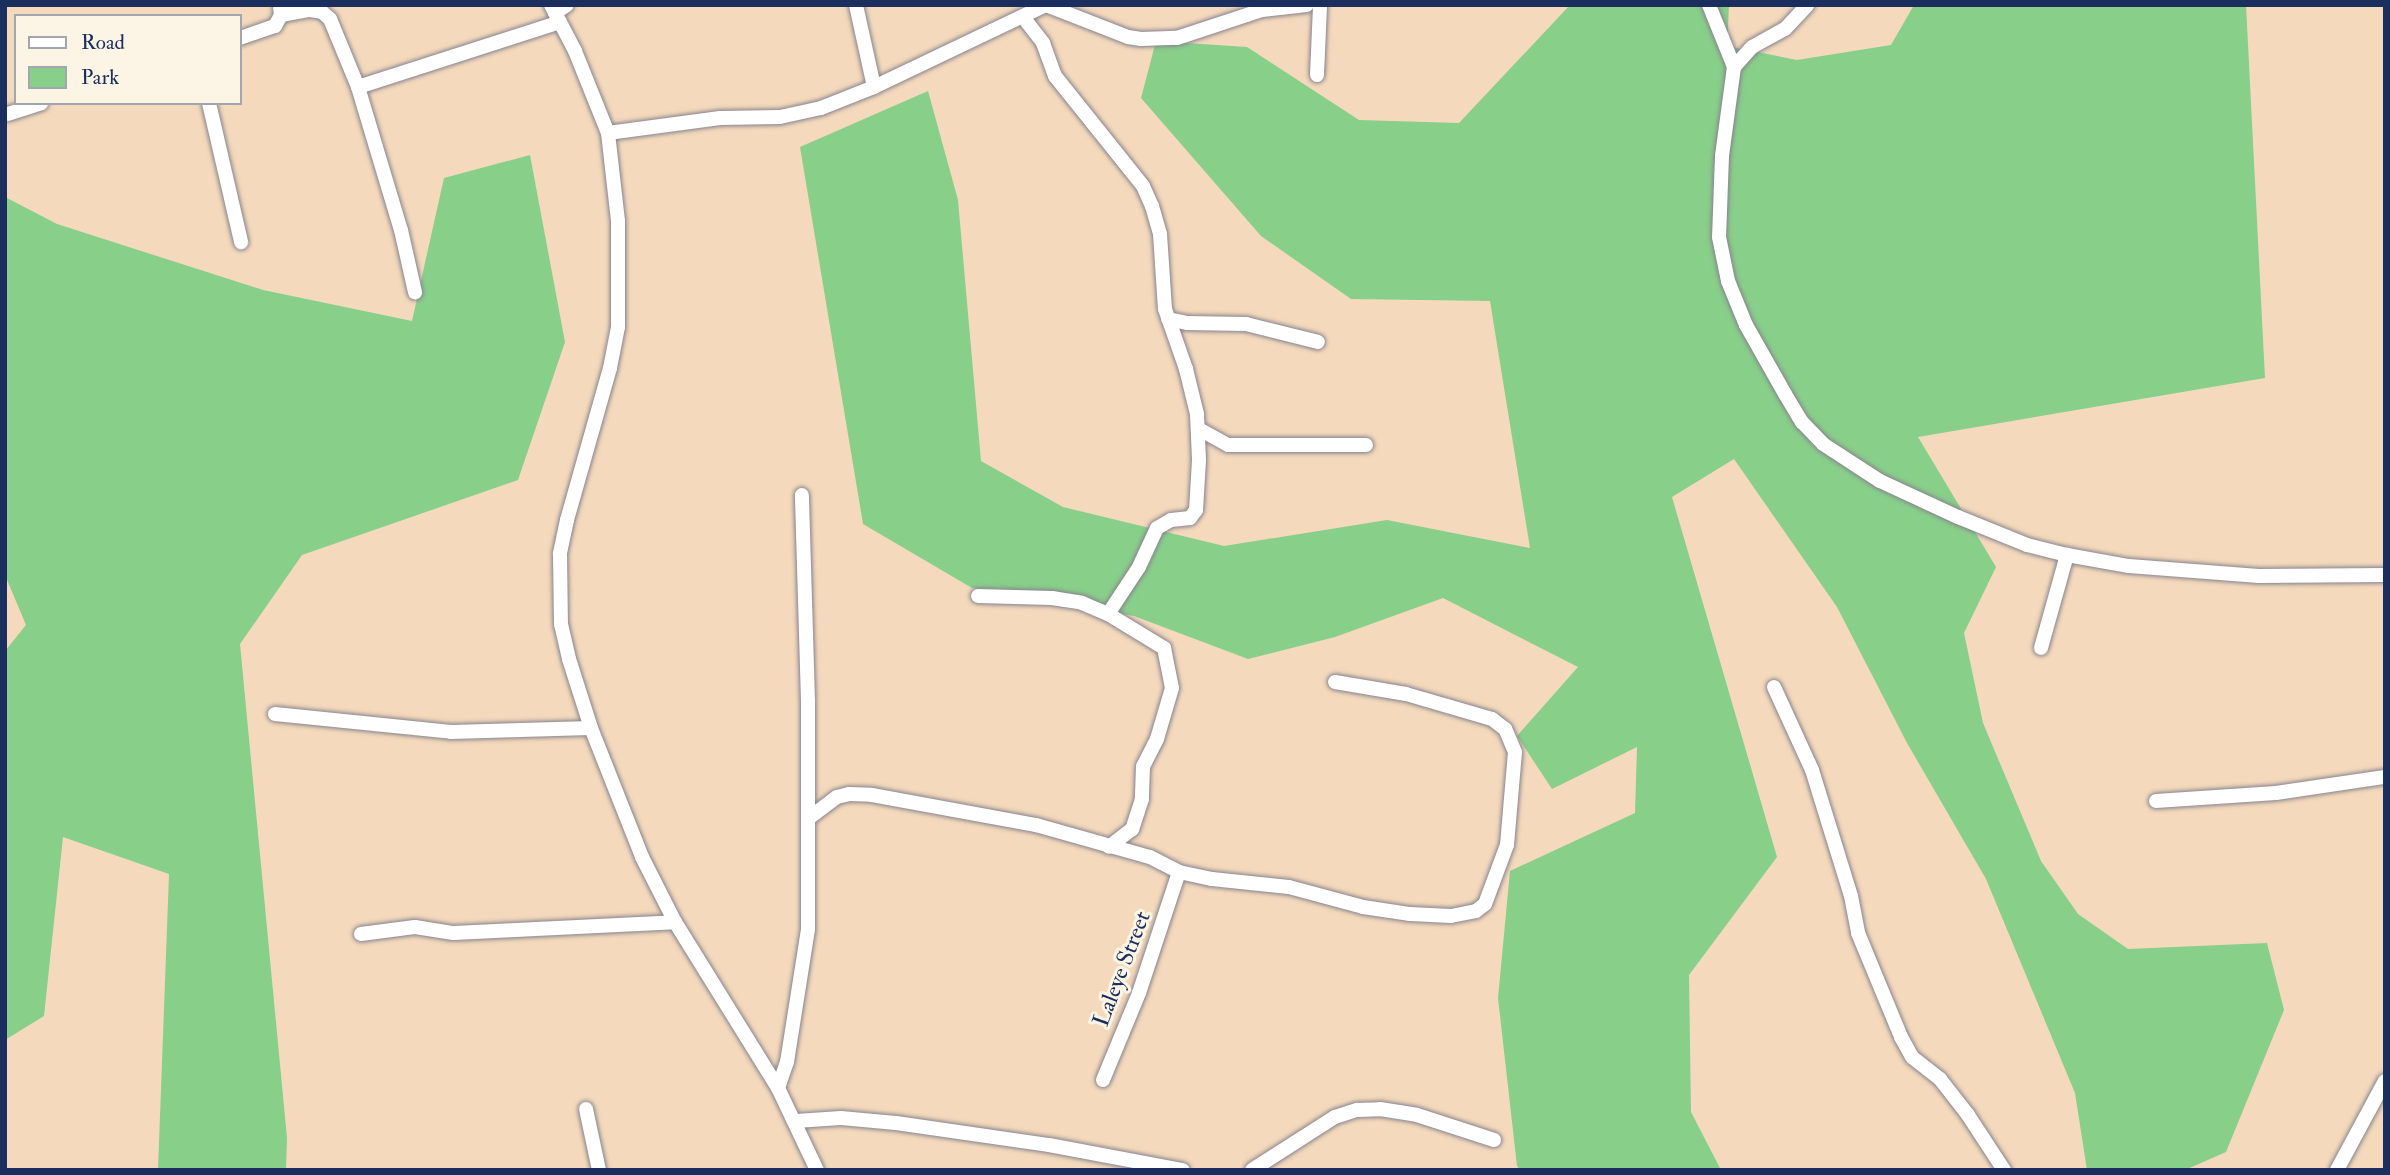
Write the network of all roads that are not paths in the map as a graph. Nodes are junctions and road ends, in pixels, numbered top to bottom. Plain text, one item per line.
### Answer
1 (856, 5) edge
2 (1046, 5) edge
3 (1307, 5) edge
4 (1320, 5) edge
5 (1709, 5) edge
6 (1807, 5) edge
7 (280, 10) edge
8 (558, 11) edge
9 (1023, 17) junction
10 (242, 37) edge
11 (1734, 66) junction
12 (1317, 75) dead end
13 (358, 87) junction
14 (874, 88) junction
15 (35, 105) edge
16 (209, 105) edge
17 (8, 114) dead end
18 (608, 133) junction
19 (241, 242) dead end
20 (415, 292) dead end
21 (1168, 319) junction
22 (1318, 342) dead end
23 (1199, 429) junction
24 (1366, 445) dead end
25 (802, 495) dead end
26 (2067, 555) junction
27 (2385, 575) edge
28 (978, 596) dead end
29 (1108, 614) junction
30 (2041, 648) dead end
31 (1335, 682) dead end
32 (1774, 687) dead end
33 (275, 714) dead end
34 (591, 728) junction
35 (2385, 777) edge
36 (2156, 801) dead end
37 (809, 818) junction
38 (1109, 847) junction
39 (1179, 872) junction
40 (675, 922) junction
41 (361, 934) dead end
42 (1103, 1080) dead end
43 (2385, 1080) edge
44 (778, 1088) junction
45 (586, 1109) dead end
46 (796, 1121) junction
47 (1494, 1140) dead end
48 (599, 1170) edge
49 (817, 1170) edge
50 (1183, 1170) edge
51 (1252, 1170) edge
52 (2004, 1170) edge
53 (2337, 1170) edge

1 - 14 street
2 - 3 street
2 - 9 street
4 - 12 street
5 - 11 street
6 - 11 street
7 - 10 street
7 - 13 street
8 - 13 street
8 - 18 street
9 - 14 street
9 - 21 street
11 - 26 street
13 - 20 street
14 - 18 street
15 - 17 street
16 - 19 street
18 - 34 street
21 - 22 street
21 - 23 street
23 - 24 street
23 - 29 street
25 - 37 street
26 - 27 street
26 - 30 street
28 - 29 street
29 - 38 street
31 - 39 street
32 - 52 street
33 - 34 street
34 - 40 street
35 - 36 street
37 - 38 street
37 - 44 street
38 - 39 street
39 - 42 street, Laleye Street
40 - 41 street
40 - 44 street
43 - 53 street
44 - 46 street
45 - 48 street
46 - 49 street
46 - 50 street
47 - 51 street

